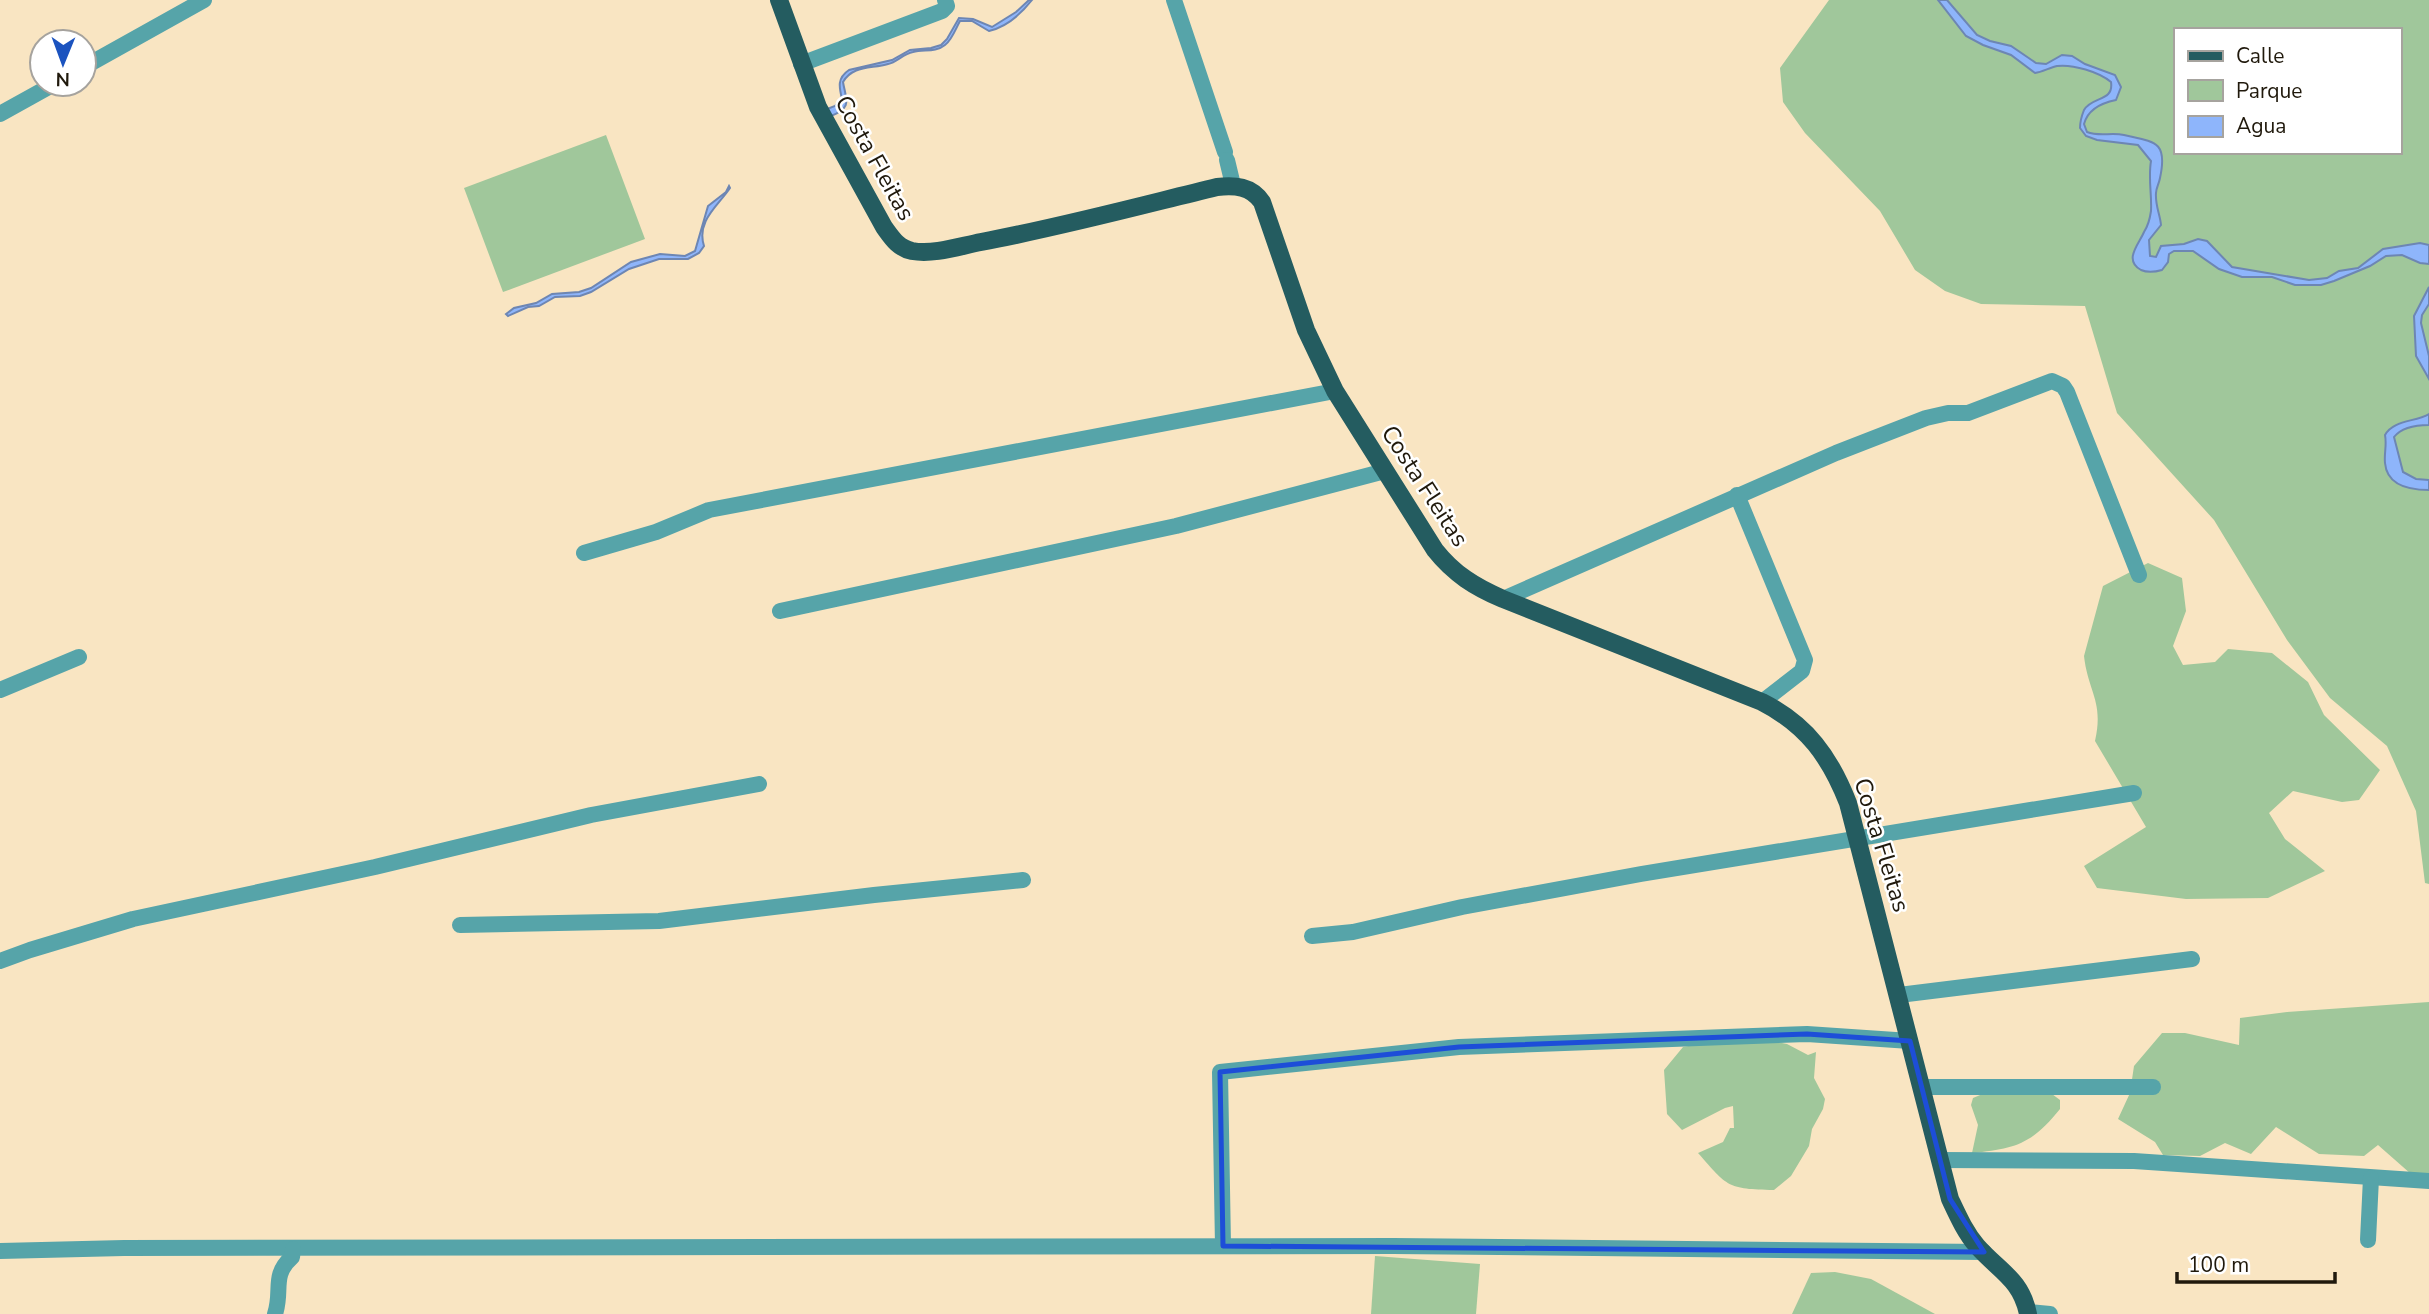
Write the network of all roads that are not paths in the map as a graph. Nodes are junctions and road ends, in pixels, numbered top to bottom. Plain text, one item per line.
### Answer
1 (204, 0) edge
2 (779, 0) edge
3 (945, 0) edge
4 (1174, 0) edge
5 (98, 60) edge
6 (801, 64) junction
7 (29, 98) edge
8 (0, 114) edge
9 (1233, 185) junction
10 (1335, 391) junction
11 (1385, 471) junction
12 (1737, 495) junction
13 (584, 553) dead end
14 (2139, 575) dead end
15 (1503, 599) junction
16 (780, 611) dead end
17 (79, 657) dead end
18 (0, 690) edge
19 (1762, 702) junction
20 (759, 784) dead end
21 (2133, 793) dead end
22 (1859, 840) junction
23 (1023, 880) dead end
24 (460, 925) dead end
25 (1312, 936) dead end
26 (2192, 959) dead end
27 (0, 961) edge
28 (1899, 995) junction
29 (1910, 1041) junction
30 (1922, 1087) junction
31 (2153, 1087) dead end
32 (1940, 1160) junction
33 (2371, 1178) junction
34 (2429, 1181) edge
35 (2368, 1240) dead end
36 (1223, 1246) junction
37 (293, 1249) junction
38 (0, 1251) edge
39 (1984, 1252) junction
40 (2028, 1313) edge
41 (275, 1314) edge
42 (2050, 1314) edge

1 - 5 street
2 - 6 main road, Costa Fleitas
3 - 6 street
4 - 9 street
6 - 9 main road, Costa Fleitas
7 - 8 street
9 - 10 main road, Costa Fleitas
10 - 11 main road, Costa Fleitas
10 - 13 street
11 - 15 main road, Costa Fleitas
11 - 16 street
12 - 14 street
12 - 15 street
12 - 19 street
15 - 19 main road, Costa Fleitas
17 - 18 street
19 - 22 main road, Costa Fleitas
20 - 27 street
21 - 22 street
22 - 25 street
22 - 28 main road, Costa Fleitas
23 - 24 street
26 - 28 street
28 - 29 main road, Costa Fleitas
29 - 30 main road, Costa Fleitas
29 - 36 street
30 - 31 street
30 - 32 main road, Costa Fleitas
32 - 33 street
32 - 39 main road, Costa Fleitas
33 - 34 street
33 - 35 street
36 - 37 street
36 - 39 street
37 - 38 street
37 - 41 street
39 - 40 main road, Costa Fleitas
40 - 42 street

